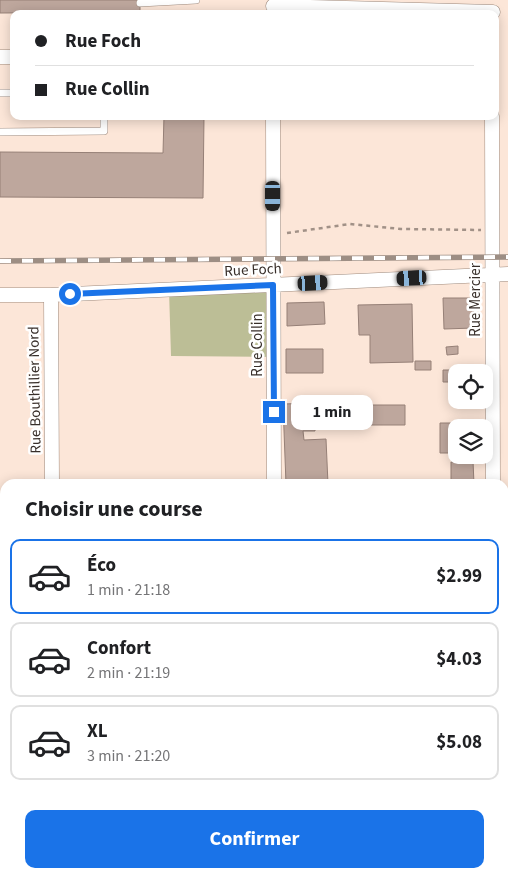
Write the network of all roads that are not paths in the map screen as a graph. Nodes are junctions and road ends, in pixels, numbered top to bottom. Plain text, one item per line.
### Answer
1 (196, 0) edge
2 (140, 3) dead end
3 (273, 7) edge
4 (493, 8) edge
5 (104, 120) edge
6 (273, 120) edge
7 (492, 120) edge
8 (0, 132) edge
9 (508, 274) edge
10 (491, 275) junction
11 (273, 285) junction
12 (0, 295) edge
13 (50, 295) junction
14 (52, 479) edge
15 (274, 479) edge
16 (493, 479) edge

1 - 2 lane
3 - 4 street
5 - 8 lane
6 - 11 street, Rue Collin
7 - 10 street, Rue Mercier
9 - 10 street, Rue Foch
10 - 11 street, Rue Foch
10 - 16 street, Rue Mercier
11 - 13 street, Rue Foch
11 - 15 street, Rue Collin
12 - 13 street, Rue Foch
13 - 14 street, Rue Bouthillier Nord

